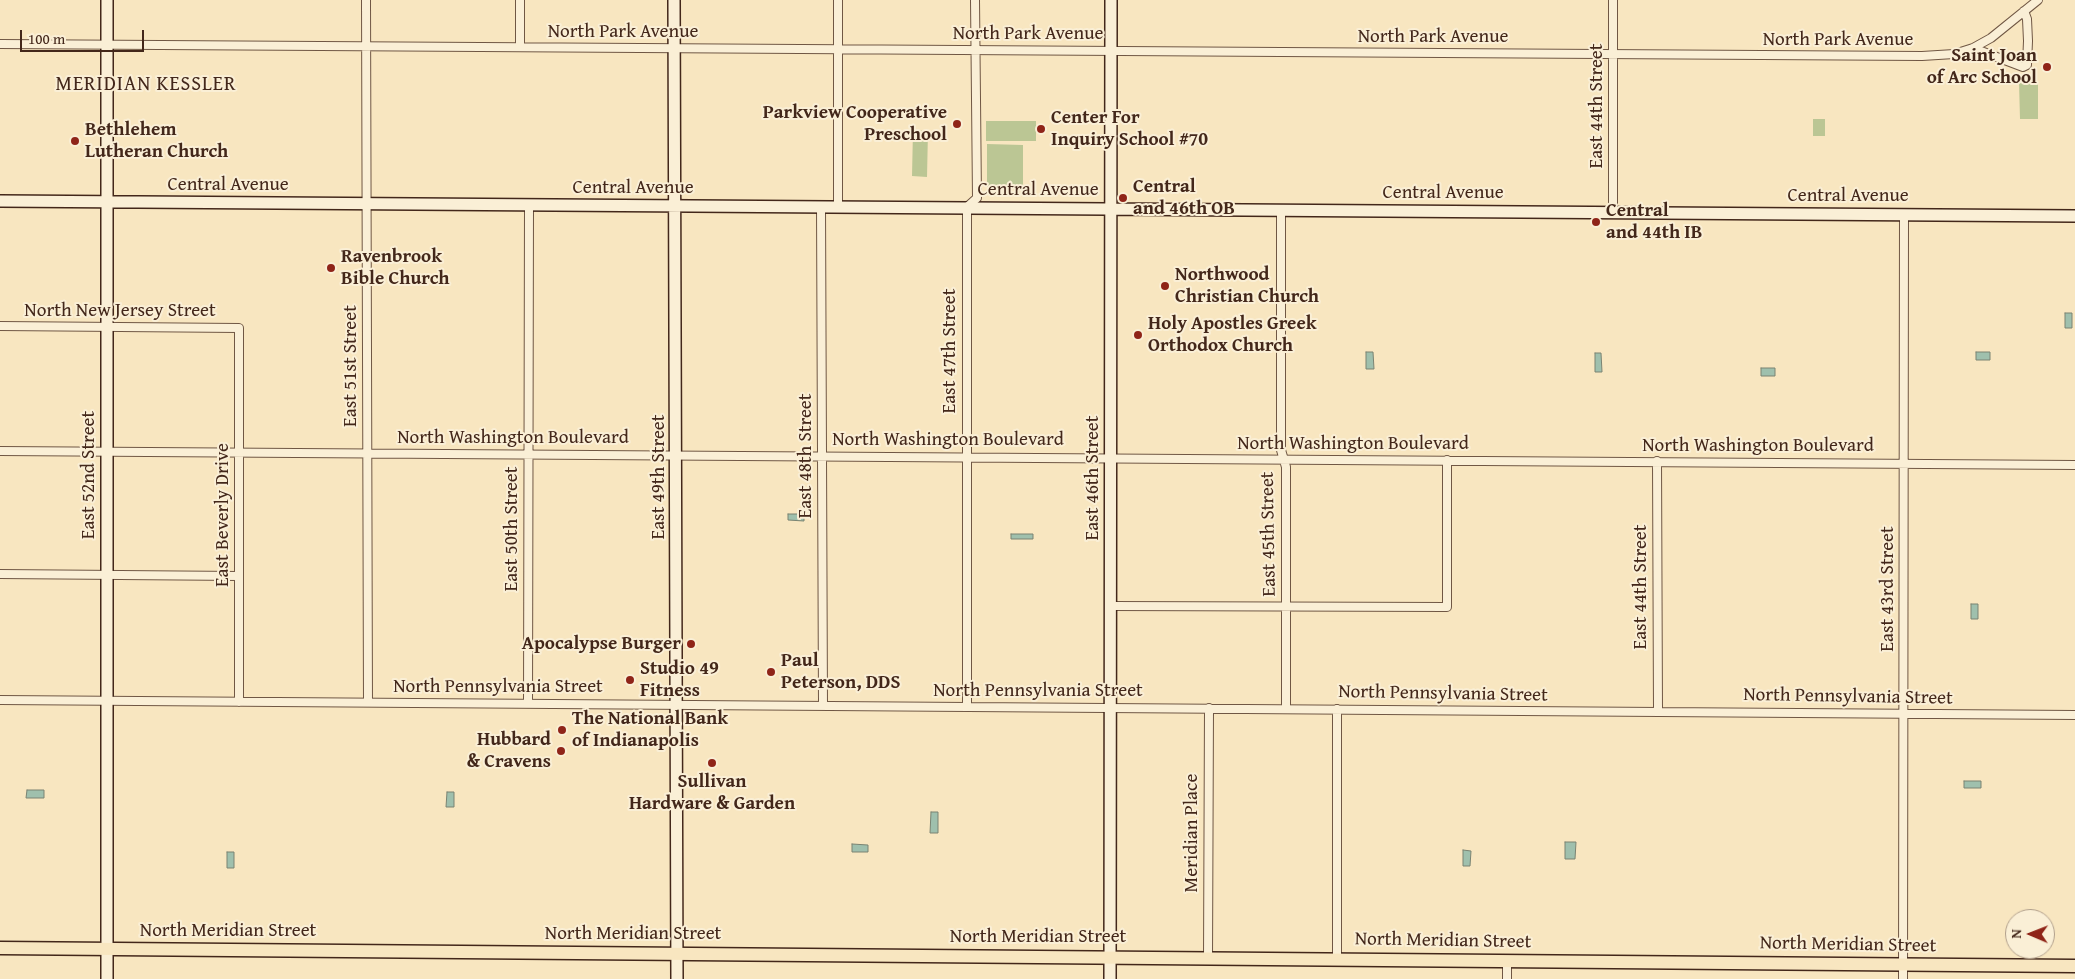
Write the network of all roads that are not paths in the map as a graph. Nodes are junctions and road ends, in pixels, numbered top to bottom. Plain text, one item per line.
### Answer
1 (107, 0) edge
2 (366, 0) edge
3 (520, 0) edge
4 (674, 0) edge
5 (838, 0) edge
6 (975, 0) edge
7 (1111, 0) edge
8 (1613, 0) edge
9 (2038, 0) edge
10 (2024, 11) junction
11 (0, 44) edge
12 (107, 44) junction
13 (366, 46) junction
14 (520, 47) junction
15 (674, 48) junction
16 (1973, 48) junction
17 (838, 49) junction
18 (976, 50) junction
19 (1111, 51) junction
20 (1613, 54) junction
21 (0, 202) edge
22 (106, 202) junction
23 (366, 202) junction
24 (528, 205) junction
25 (676, 206) junction
26 (821, 206) junction
27 (838, 207) junction
28 (967, 207) junction
29 (1111, 208) junction
30 (1281, 210) junction
31 (1613, 211) junction
32 (1904, 214) junction
33 (2075, 216) edge
34 (0, 326) edge
35 (106, 327) junction
36 (239, 328) joint
37 (0, 450) edge
38 (106, 451) junction
39 (239, 452) junction
40 (368, 453) junction
41 (528, 454) junction
42 (676, 455) junction
43 (822, 456) junction
44 (966, 457) junction
45 (1111, 458) junction
46 (1284, 460) junction
47 (1447, 460) junction
48 (1657, 461) junction
49 (1904, 463) junction
50 (2075, 465) edge
51 (0, 574) edge
52 (106, 575) junction
53 (239, 576) junction
54 (1111, 606) junction
55 (1286, 606) junction
56 (0, 700) edge
57 (106, 700) junction
58 (240, 702) junction
59 (368, 702) junction
60 (528, 703) junction
61 (677, 704) junction
62 (823, 705) junction
63 (966, 706) junction
64 (1111, 708) junction
65 (1209, 708) junction
66 (1286, 709) junction
67 (1337, 709) junction
68 (1658, 712) junction
69 (1904, 714) junction
70 (2075, 715) edge
71 (0, 948) edge
72 (106, 949) junction
73 (677, 953) junction
74 (1110, 956) junction
75 (1208, 958) junction
76 (1337, 959) junction
77 (1507, 960) junction
78 (1903, 964) junction
79 (2075, 966) edge
80 (106, 979) edge
81 (677, 979) edge
82 (1110, 979) edge
83 (1507, 979) edge
84 (1903, 979) edge

1 - 12 main road, East 52nd Street
2 - 13 street, East 51st Street
3 - 14 street
4 - 15 main road, East 49th Street
5 - 17 street
6 - 18 street, East 47th Street
7 - 19 main road, East 46th Street
8 - 20 street, East 44th Street
9 - 10 street, North Park Avenue
10 - 16 street, North Park Avenue
10 - 16 street
11 - 12 street, North Park Avenue
12 - 13 street, North Park Avenue
12 - 22 main road, East 52nd Street
13 - 14 street, North Park Avenue
13 - 23 street, East 51st Street
14 - 15 street, North Park Avenue
15 - 17 street, North Park Avenue
15 - 25 main road, East 49th Street
16 - 20 street, North Park Avenue
17 - 18 street, North Park Avenue
17 - 27 street
18 - 19 street, North Park Avenue
18 - 28 street, East 47th Street
19 - 20 street, North Park Avenue
19 - 29 main road, East 46th Street
20 - 31 street, East 44th Street
21 - 22 main road, Central Avenue
22 - 23 main road, Central Avenue
22 - 35 main road, East 52nd Street
23 - 24 main road, Central Avenue
23 - 40 street, East 51st Street
24 - 25 main road, Central Avenue
24 - 41 street, East 50th Street
25 - 26 main road, Central Avenue
25 - 42 main road, East 49th Street
26 - 27 main road, Central Avenue
26 - 43 street, East 48th Street
27 - 28 main road, Central Avenue
28 - 29 main road, Central Avenue
28 - 44 street, East 47th Street
29 - 30 main road, Central Avenue
29 - 45 main road, East 46th Street
30 - 31 main road, Central Avenue
30 - 46 street, East 45th Street
31 - 32 main road, Central Avenue
32 - 33 main road, Central Avenue
32 - 49 street, East 43rd Street
34 - 35 street, North New Jersey Street
35 - 36 street, North New Jersey Street
35 - 38 main road, East 52nd Street
36 - 39 street, East Beverly Drive
37 - 38 street, North Washington Boulevard
38 - 39 street, North Washington Boulevard
38 - 52 main road, East 52nd Street
39 - 40 street, North Washington Boulevard
39 - 53 street, East Beverly Drive
40 - 41 street, North Washington Boulevard
40 - 59 street, East 51st Street
41 - 42 street, North Washington Boulevard
41 - 60 street, East 50th Street
42 - 43 street, North Washington Boulevard
42 - 61 main road, East 49th Street
43 - 44 street, North Washington Boulevard
43 - 62 street, East 48th Street
44 - 45 street, North Washington Boulevard
44 - 63 street, East 47th Street
45 - 46 street, North Washington Boulevard
45 - 54 main road, East 46th Street
46 - 47 street, North Washington Boulevard
46 - 55 street, East 45th Street
47 - 48 street, North Washington Boulevard
47 - 55 street
48 - 49 street, North Washington Boulevard
48 - 68 street, East 44th Street
49 - 50 street, North Washington Boulevard
49 - 69 street, East 43rd Street
51 - 52 street
52 - 53 street
52 - 57 main road, East 52nd Street
53 - 58 street, East Beverly Drive
54 - 55 street
54 - 64 main road, East 46th Street
55 - 66 street, East 45th Street
56 - 57 street, North Pennsylvania Street
57 - 58 street, North Pennsylvania Street
57 - 72 main road, East 52nd Street
58 - 59 street, North Pennsylvania Street
59 - 60 street, North Pennsylvania Street
60 - 61 street, North Pennsylvania Street
61 - 62 street, North Pennsylvania Street
61 - 73 main road, East 49th Street
62 - 63 street, North Pennsylvania Street
63 - 64 street, North Pennsylvania Street
64 - 65 street, North Pennsylvania Street
64 - 74 main road, East 46th Street
65 - 66 street, North Pennsylvania Street
65 - 75 street, Meridian Place
66 - 67 street, North Pennsylvania Street
67 - 68 street, North Pennsylvania Street
67 - 76 street
68 - 69 street, North Pennsylvania Street
69 - 70 street, North Pennsylvania Street
69 - 78 street, East 43rd Street
71 - 72 main road, North Meridian Street
72 - 73 main road, North Meridian Street
72 - 80 main road, East 52nd Street
73 - 74 main road, North Meridian Street
73 - 81 main road, East 49th Street
74 - 75 main road, North Meridian Street
74 - 82 main road, East 46th Street
75 - 76 main road, North Meridian Street
76 - 77 main road, North Meridian Street
77 - 78 main road, North Meridian Street
77 - 83 street
78 - 79 main road, North Meridian Street
78 - 84 street, East 43rd Street

